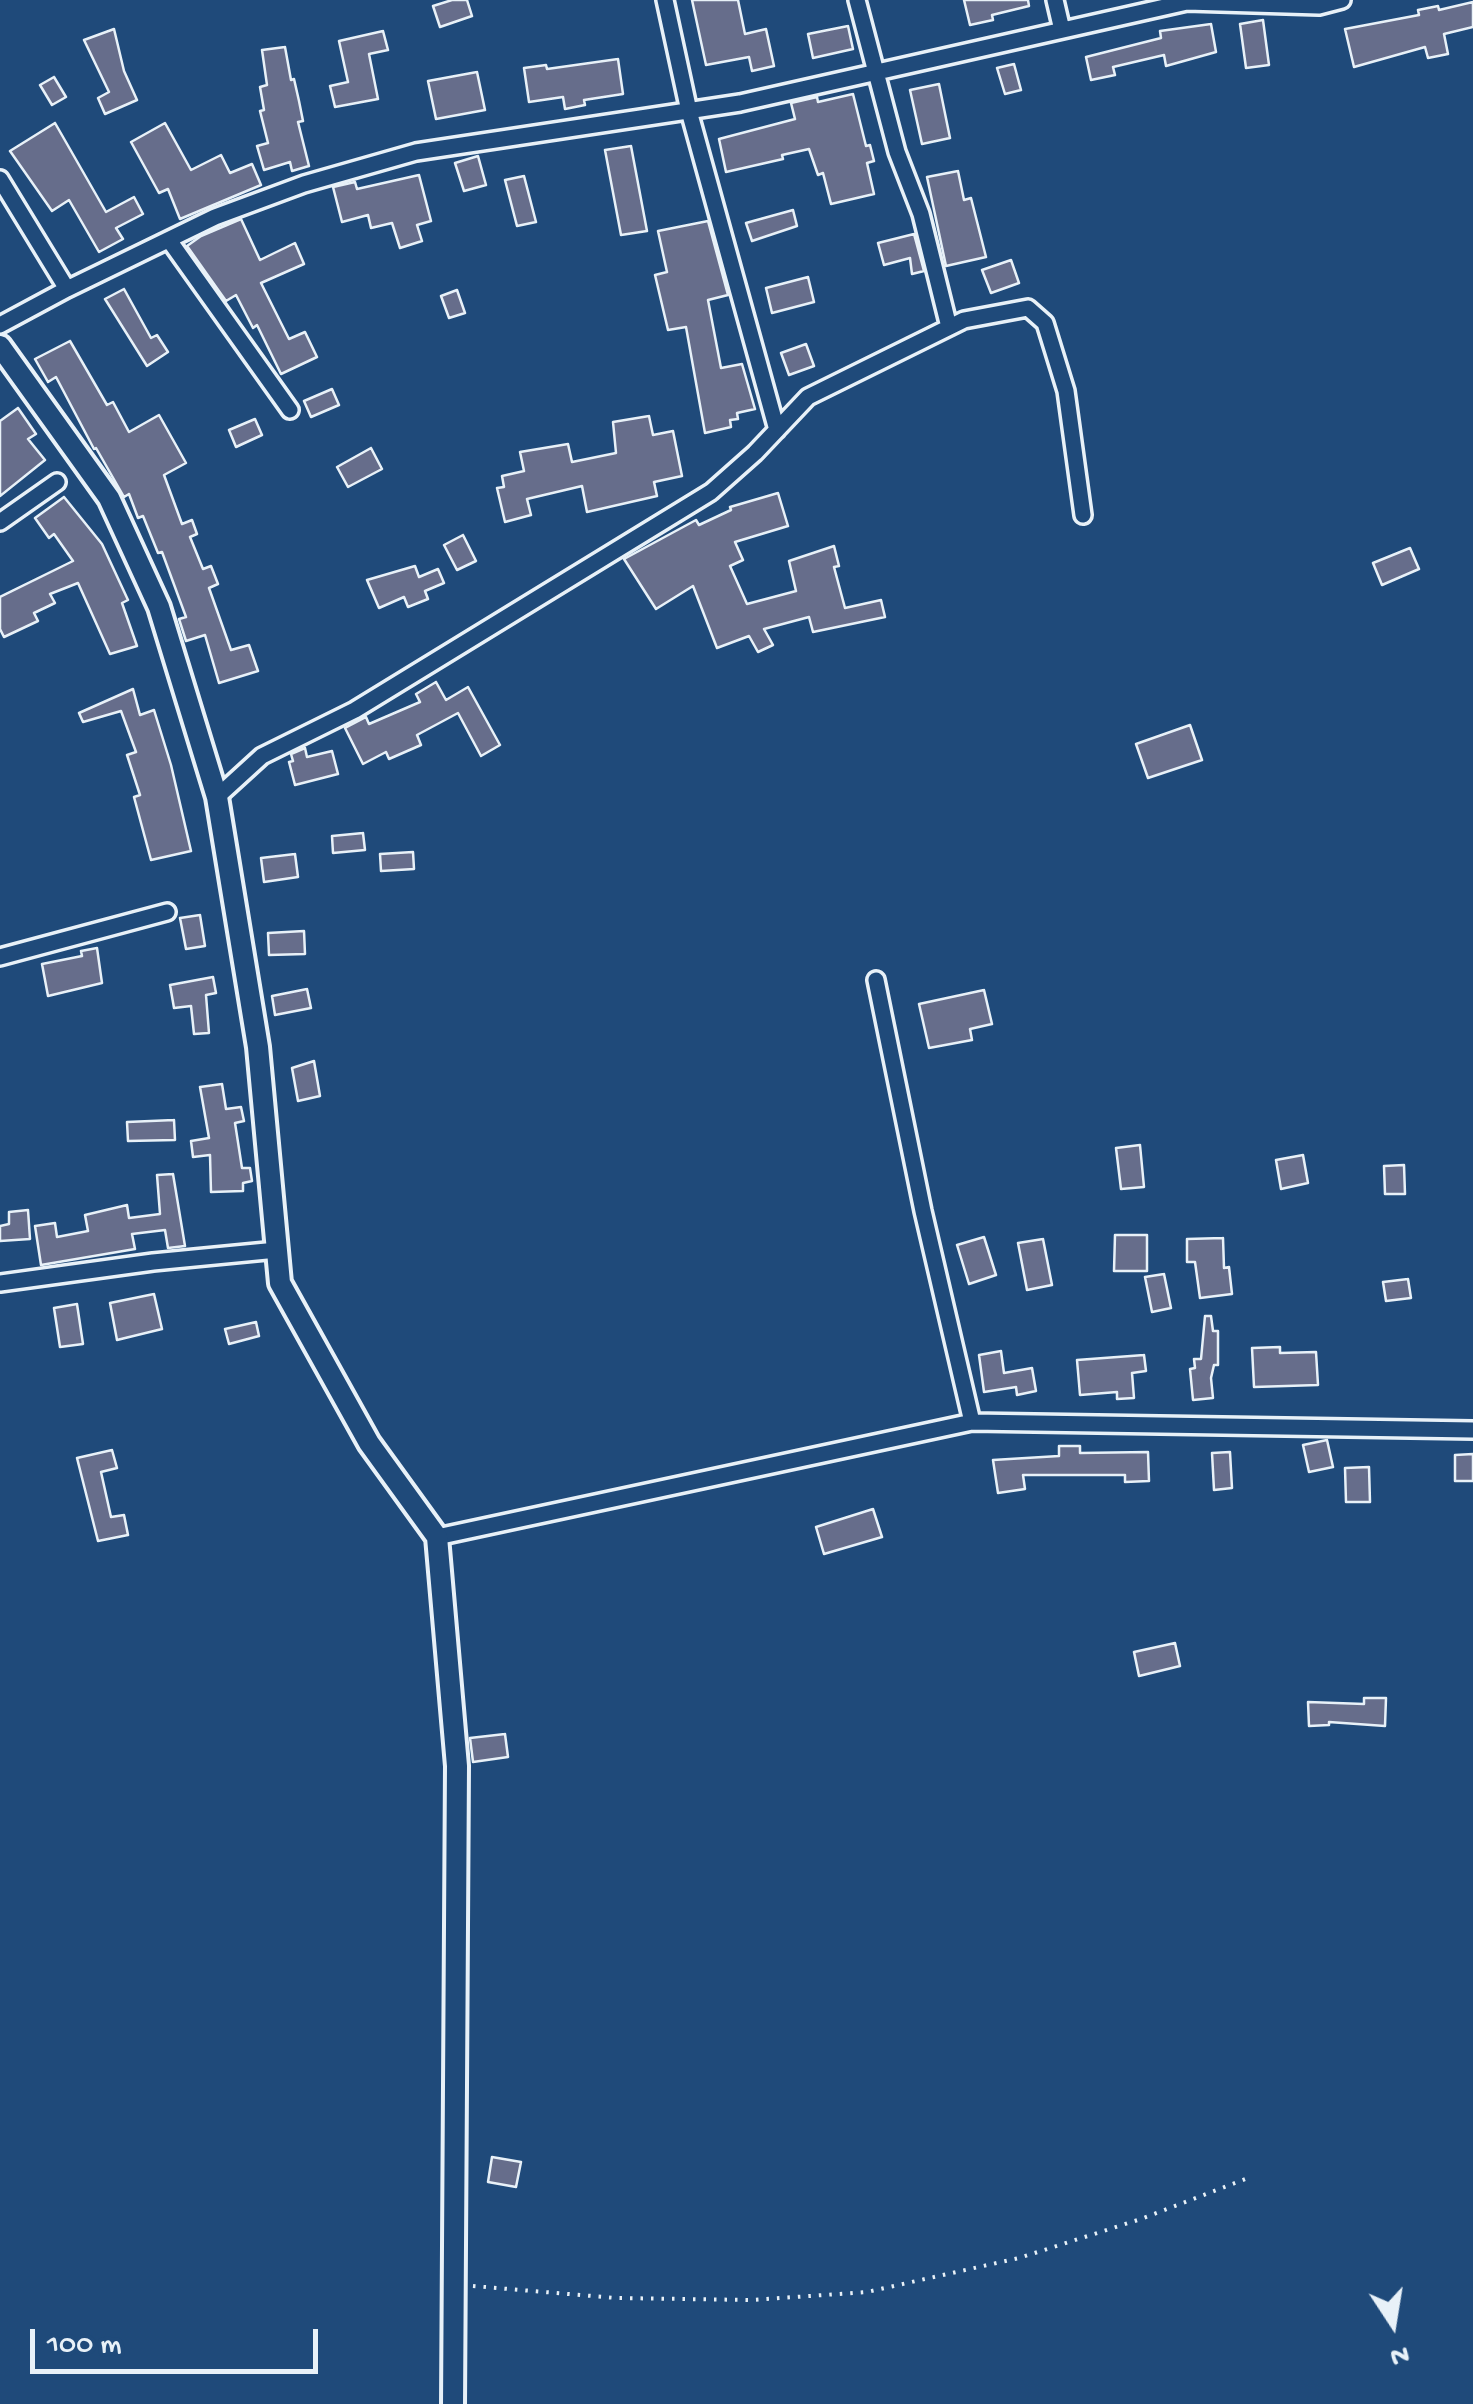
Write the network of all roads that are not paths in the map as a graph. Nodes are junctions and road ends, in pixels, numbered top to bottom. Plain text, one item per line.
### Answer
1 (665, 0) edge
2 (857, 0) edge
3 (1055, 0) edge
4 (1342, 0) edge
5 (1319, 3) edge
6 (1062, 30) junction
7 (877, 72) junction
8 (689, 111) junction
9 (0, 179) edge
10 (170, 240) junction
11 (66, 289) junction
12 (0, 325) edge
13 (949, 326) junction
14 (0, 346) edge
15 (290, 410) dead end
16 (777, 430) junction
17 (57, 482) dead end
18 (1084, 515) dead end
19 (0, 522) edge
20 (217, 797) junction
21 (167, 912) dead end
22 (0, 957) edge
23 (876, 980) dead end
24 (277, 1250) junction
25 (0, 1283) edge
26 (972, 1422) junction
27 (1473, 1430) edge
28 (437, 1537) junction
29 (453, 2404) edge

1 - 8 street
2 - 7 street
3 - 6 street
4 - 5 street
5 - 6 street
6 - 7 street
7 - 8 street
7 - 13 street
8 - 10 street
8 - 16 street
9 - 11 street
10 - 11 street
10 - 15 street
11 - 12 street
13 - 16 street
13 - 18 street
14 - 20 street
16 - 20 street
17 - 19 street
20 - 24 street
21 - 22 street
23 - 26 street
24 - 25 street
24 - 28 street
26 - 27 street
26 - 28 street
28 - 29 street

